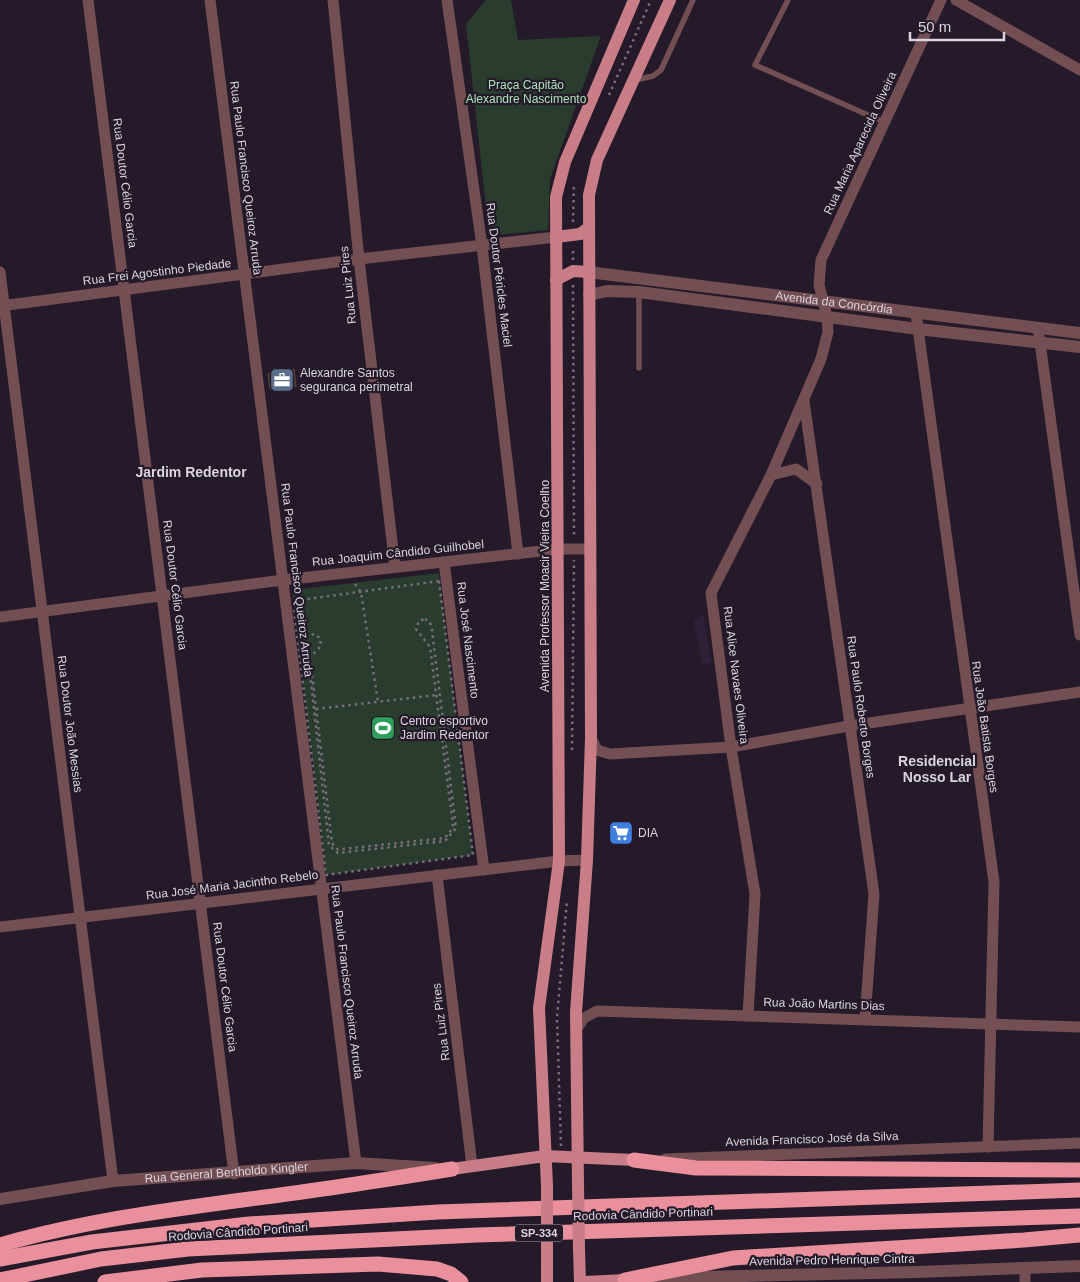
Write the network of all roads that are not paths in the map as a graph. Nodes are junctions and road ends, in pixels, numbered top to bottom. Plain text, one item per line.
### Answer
1 (88, 0) edge
2 (210, 0) edge
3 (332, 0) edge
4 (634, 0) edge
5 (670, 0) edge
6 (694, 0) edge
7 (788, 0) edge
8 (941, 0) edge
9 (956, 0) edge
10 (450, 2) edge
11 (1080, 70) edge
12 (632, 81) junction
13 (886, 123) junction
14 (587, 229) junction
15 (556, 237) junction
16 (482, 246) junction
17 (359, 259) junction
18 (0, 272) edge
19 (588, 272) junction
20 (245, 274) junction
21 (638, 278) junction
22 (556, 280) junction
23 (124, 289) junction
24 (638, 292) junction
25 (589, 295) junction
26 (822, 301) junction
27 (2, 306) edge
28 (916, 314) junction
29 (827, 316) junction
30 (992, 323) junction
31 (1038, 328) junction
32 (918, 329) junction
33 (1080, 333) edge
34 (992, 337) junction
35 (1039, 342) junction
36 (1080, 347) edge
37 (639, 368) dead end
38 (804, 401) junction
39 (771, 475) junction
40 (817, 484) junction
41 (559, 549) junction
42 (591, 549) junction
43 (518, 554) junction
44 (444, 562) junction
45 (395, 568) junction
46 (283, 580) junction
47 (162, 596) junction
48 (42, 611) junction
49 (0, 617) edge
50 (1080, 635) edge
51 (1080, 692) edge
52 (968, 709) junction
53 (849, 726) junction
54 (591, 738) junction
55 (732, 747) junction
56 (587, 860) junction
57 (559, 861) junction
58 (484, 870) junction
59 (437, 875) junction
60 (322, 888) junction
61 (200, 902) junction
62 (80, 917) junction
63 (0, 928) edge
64 (748, 1016) junction
65 (865, 1019) junction
66 (990, 1025) junction
67 (1080, 1026) edge
68 (576, 1030) junction
69 (1080, 1143) edge
70 (988, 1147) junction
71 (545, 1156) junction
72 (577, 1156) junction
73 (634, 1160) junction
74 (356, 1163) junction
75 (472, 1166) junction
76 (452, 1169) junction
77 (1080, 1170) edge
78 (234, 1174) junction
79 (114, 1181) junction
80 (1080, 1190) edge
81 (0, 1199) edge
82 (1080, 1216) edge
83 (1080, 1235) edge
84 (0, 1245) edge
85 (0, 1259) edge
86 (1080, 1266) edge
87 (1025, 1268) junction
88 (704, 1274) edge
89 (917, 1277) edge
90 (808, 1278) edge
91 (0, 1280) edge
92 (625, 1280) joint
93 (105, 1282) edge
94 (461, 1282) edge
95 (547, 1282) edge
96 (580, 1282) edge
97 (585, 1282) edge
98 (1025, 1282) edge

1 - 23 street, Rua Doutor Célio Garcia
2 - 20 street, Rua Paulo Francisco Queiroz Arruda
3 - 17 street, Rua Luiz Pires
4 - 15 main road, Avenida Professor Moacir Vieira Coelho
5 - 12 main road
6 - 12 lane
7 - 13 lane
8 - 13 street, Rua Maria Aparecida Oliveira
9 - 11 street
10 - 16 street, Rua Doutor Péricles Maciel
12 - 14 main road
13 - 26 street, Rua Maria Aparecida Oliveira
14 - 15 main road
14 - 19 main road
15 - 16 street, Rua Frei Agostinho Piedade
15 - 22 main road, Avenida Professor Moacir Vieira Coelho
16 - 17 street, Rua Frei Agostinho Piedade
16 - 43 street, Rua Doutor Péricles Maciel
17 - 20 street, Rua Frei Agostinho Piedade
17 - 45 street, Rua Luiz Pires
18 - 27 street, Rua Doutor João Messias
19 - 21 street, Avenida da Concórdia
19 - 22 main road
19 - 25 main road
20 - 23 street, Rua Frei Agostinho Piedade
20 - 46 street, Rua Paulo Francisco Queiroz Arruda
21 - 24 lane
21 - 26 street, Avenida da Concórdia
22 - 41 main road, Avenida Professor Moacir Vieira Coelho
23 - 27 street, Rua Frei Agostinho Piedade
23 - 47 street, Rua Doutor Célio Garcia
24 - 25 street, Avenida da Concórdia
24 - 29 street, Avenida da Concórdia
24 - 37 lane
25 - 42 main road
26 - 28 street, Avenida da Concórdia
26 - 29 street, Rua Alice Navaes Oliveira
27 - 48 street, Rua Doutor João Messias
28 - 30 street, Avenida da Concórdia
28 - 32 street, Rua João Batista Borges
29 - 32 street, Avenida da Concórdia
29 - 38 street, Rua Alice Navaes Oliveira
30 - 31 street, Avenida da Concórdia
30 - 34 street
31 - 33 street, Avenida da Concórdia
31 - 35 street
32 - 34 street, Avenida da Concórdia
32 - 52 street, Rua João Batista Borges
34 - 35 street, Avenida da Concórdia
35 - 36 street, Avenida da Concórdia
35 - 50 street
38 - 39 street, Rua Alice Navaes Oliveira
38 - 40 street, Rua Paulo Roberto Borges
39 - 40 street
39 - 55 street, Rua Alice Navaes Oliveira
40 - 53 street, Rua Paulo Roberto Borges
41 - 42 street, Rua Joaquim Cândido Guilhobel
41 - 43 street, Rua Joaquim Cândido Guilhobel
41 - 57 main road, Avenida Professor Moacir Vieira Coelho
42 - 54 main road
43 - 44 street, Rua Joaquim Cândido Guilhobel
44 - 45 street, Rua Joaquim Cândido Guilhobel
44 - 58 street, Rua José Nascimento
45 - 46 street, Rua Joaquim Cândido Guilhobel
46 - 47 street, Rua Joaquim Cândido Guilhobel
46 - 60 street, Rua Paulo Francisco Queiroz Arruda
47 - 48 street, Rua Joaquim Cândido Guilhobel
47 - 61 street, Rua Doutor Célio Garcia
48 - 49 street, Rua Joaquim Cândido Guilhobel
48 - 62 street, Rua Doutor João Messias
51 - 52 street
52 - 53 street
52 - 66 street, Rua João Batista Borges
53 - 55 street
53 - 65 street, Rua Paulo Roberto Borges
54 - 55 street
54 - 56 main road
55 - 64 street, Rua Alice Navaes Oliveira
56 - 57 street, Rua José Maria Jacintho Rebelo
56 - 68 main road
57 - 58 street, Rua José Maria Jacintho Rebelo
57 - 71 main road, Avenida Professor Moacir Vieira Coelho
58 - 59 street, Rua José Maria Jacintho Rebelo
59 - 60 street, Rua José Maria Jacintho Rebelo
59 - 75 street, Rua Luiz Pires
60 - 61 street, Rua José Maria Jacintho Rebelo
60 - 74 street, Rua Paulo Francisco Queiroz Arruda
61 - 62 street, Rua José Maria Jacintho Rebelo
61 - 78 street, Rua Doutor Célio Garcia
62 - 63 street, Rua José Maria Jacintho Rebelo
62 - 79 street, Rua Doutor João Messias
64 - 65 street, Rua João Martins Dias
64 - 68 street, Rua João Martins Dias
65 - 66 street, Rua João Martins Dias
66 - 67 street, Rua João Martins Dias
66 - 70 street, Rua João Batista Borges
68 - 72 main road
69 - 70 street, Avenida Francisco José da Silva
70 - 73 street, Avenida Francisco José da Silva
71 - 72 main road, Avenida Francisco José da Silva
71 - 75 main road, Avenida Francisco José da Silva
71 - 95 main road, Avenida Professor Moacir Vieira Coelho, bridge
72 - 73 main road, Avenida Francisco José da Silva
72 - 96 main road, bridge
73 - 77 highway
74 - 76 street, Rua General Bertholdo Kingler
74 - 78 street, Rua General Bertholdo Kingler
75 - 76 main road, Avenida Francisco José da Silva
76 - 84 highway
78 - 79 street, Rua General Bertholdo Kingler
79 - 81 street, Rua General Bertholdo Kingler
80 - 85 highway, Rodovia Cândido Portinari / SP-334
82 - 91 highway, Rodovia Cândido Portinari / SP-334
83 - 88 highway
86 - 87 street, Avenida Pedro Henrique Cintra
87 - 89 street, Avenida Pedro Henrique Cintra
87 - 98 street
88 - 90 street, Avenida Pedro Henrique Cintra
88 - 92 highway
89 - 90 street, Avenida Pedro Henrique Cintra
92 - 97 main road
93 - 94 highway

